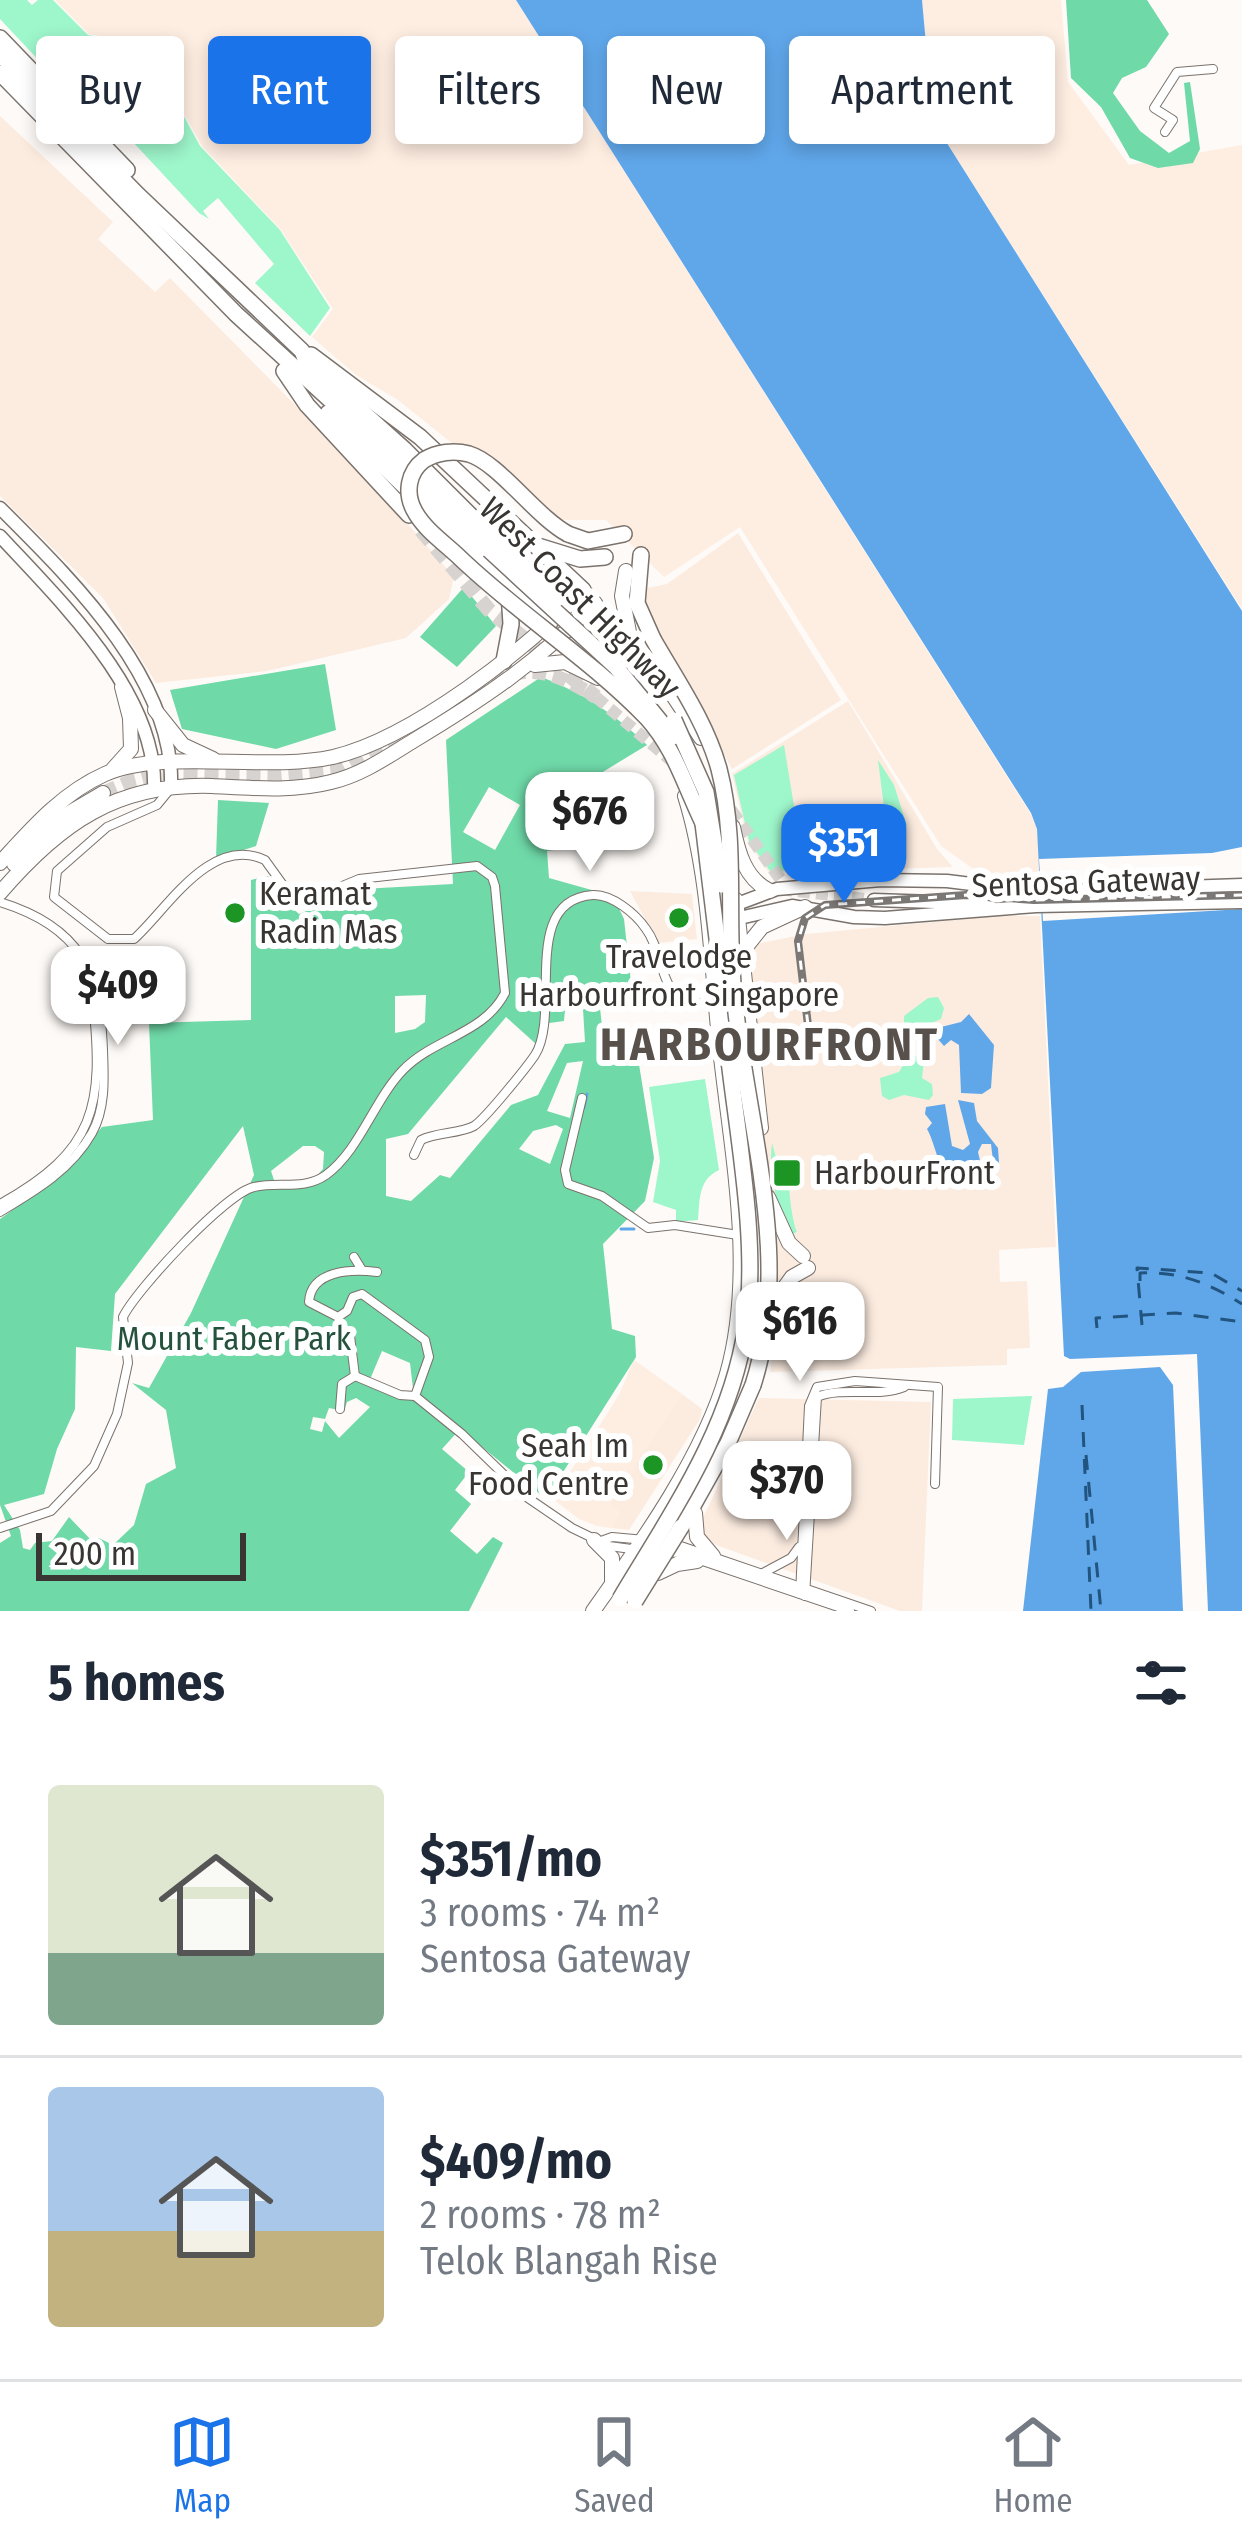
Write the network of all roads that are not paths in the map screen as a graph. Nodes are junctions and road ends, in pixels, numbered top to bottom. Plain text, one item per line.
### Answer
1 (0, 38) edge
2 (0, 54) edge
3 (1213, 69) dead end
4 (0, 73) edge
5 (0, 88) edge
6 (1165, 132) dead end
7 (93, 172) junction
8 (159, 212) junction
9 (236, 314) junction
10 (302, 351) junction
11 (284, 370) junction
12 (0, 508) edge
13 (409, 515) tunnel mouth
14 (624, 534) dead end
15 (0, 536) edge
16 (492, 545) junction
17 (536, 545) junction
18 (641, 555) dead end
19 (605, 557) dead end
20 (626, 572) dead end
21 (508, 585) junction
22 (583, 590) junction
23 (595, 603) junction
24 (555, 632) junction
25 (633, 647) junction
26 (504, 662) junction
27 (528, 668) junction
28 (603, 680) junction
29 (122, 687) junction
30 (154, 710) junction
31 (329, 758) junction
32 (171, 763) junction
33 (226, 763) junction
34 (152, 765) junction
35 (109, 772) junction
36 (714, 773) junction
37 (332, 782) junction
38 (172, 787) junction
39 (154, 789) junction
40 (107, 797) junction
41 (132, 814) junction
42 (703, 823) junction
43 (107, 827) junction
44 (0, 862) edge
45 (3, 885) edge
46 (1242, 885) edge
47 (702, 886) junction
48 (976, 886) junction
49 (770, 891) junction
50 (1036, 899) junction
51 (874, 900) tunnel mouth
52 (0, 902) edge
53 (1242, 902) edge
54 (19, 908) junction
55 (805, 908) junction
56 (995, 908) junction
57 (738, 912) junction
58 (721, 915) junction
59 (709, 943) junction
60 (736, 958) junction
61 (715, 997) junction
62 (582, 1098) dead end
63 (414, 1155) dead end
64 (734, 1190) junction
65 (767, 1192) junction
66 (0, 1208) edge
67 (738, 1234) junction
68 (354, 1257) dead end
69 (740, 1263) junction
70 (772, 1263) junction
71 (362, 1270) junction
72 (377, 1272) dead end
73 (772, 1305) junction
74 (350, 1336) dead end
75 (356, 1376) junction
76 (906, 1386) junction
77 (415, 1396) junction
78 (340, 1409) dead end
79 (935, 1484) dead end
80 (694, 1513) junction
81 (0, 1528) edge
82 (597, 1541) junction
83 (638, 1544) junction
84 (801, 1544) junction
85 (673, 1548) junction
86 (713, 1556) junction
87 (697, 1561) junction
88 (762, 1573) junction
89 (658, 1574) junction
90 (803, 1592) junction
91 (623, 1605) edge
92 (866, 1610) edge
93 (593, 1611) edge
94 (850, 1611) edge

1 - 8 highway
2 - 8 highway
3 - 6 street
4 - 7 highway
5 - 7 highway
7 - 9 highway, West Coast Highway
8 - 10 highway, West Coast Highway
9 - 11 highway
9 - 16 highway, West Coast Highway
10 - 16 highway, West Coast Highway
10 - 17 highway
11 - 13 highway
11 - 21 highway
12 - 30 main road
14 - 42 highway, bridge
15 - 29 main road
16 - 42 highway, West Coast Highway, bridge
16 - 60 highway, West Coast Highway, bridge
17 - 19 highway
17 - 22 highway
18 - 60 highway, bridge
20 - 25 main road
21 - 24 highway
21 - 26 highway
22 - 23 main road
22 - 24 main road
23 - 24 main road
23 - 25 main road
24 - 26 main road
24 - 27 main road
24 - 28 main road
25 - 36 main road
26 - 31 main road
27 - 28 main road
27 - 37 main road
28 - 47 main road
29 - 34 main road
29 - 35 main road
30 - 32 main road
30 - 33 main road
31 - 33 main road
31 - 37 main road
32 - 33 main road
32 - 34 main road
32 - 38 main road
34 - 35 main road
34 - 39 main road
35 - 44 main road
36 - 49 main road
36 - 57 main road
37 - 38 main road
38 - 39 main road
38 - 41 street
39 - 40 main road
39 - 41 street
40 - 43 street
40 - 45 main road
41 - 43 street
42 - 91 highway, West Coast Highway, bridge
43 - 81 street
45 - 54 street
46 - 50 main road, Sentosa Gateway
47 - 58 main road
47 - 59 main road
48 - 49 main road, Sentosa Gateway
48 - 50 main road, Sentosa Gateway
48 - 56 main road
49 - 57 main road, Sentosa Gateway
50 - 53 main road, Sentosa Gateway
50 - 56 main road, Sentosa Gateway
51 - 56 main road
52 - 54 street
54 - 66 street
55 - 56 main road, Sentosa Gateway
55 - 57 main road, Sentosa Gateway
55 - 60 main road
57 - 58 main road, Sentosa Gateway
57 - 60 main road
58 - 59 main road
59 - 61 main road
60 - 65 main road
60 - 91 highway, West Coast Highway, bridge
61 - 63 street
61 - 64 main road
62 - 67 street
64 - 65 main road
64 - 67 main road
65 - 70 main road
65 - 73 main road
67 - 69 main road
68 - 71 street
69 - 70 street
69 - 83 main road
70 - 73 main road
71 - 72 street
71 - 77 street
73 - 80 main road
74 - 75 street
75 - 77 street
75 - 78 street
76 - 79 street
76 - 84 street
76 - 90 street
77 - 82 street
80 - 85 main road
80 - 86 main road
82 - 83 street
82 - 91 main road
83 - 85 street
83 - 91 main road
84 - 88 street
84 - 90 street
85 - 86 street
85 - 87 street
85 - 89 main road
86 - 88 street
87 - 89 main road
87 - 90 street
88 - 90 street
89 - 91 main road
90 - 92 street
90 - 94 street
91 - 93 main road

